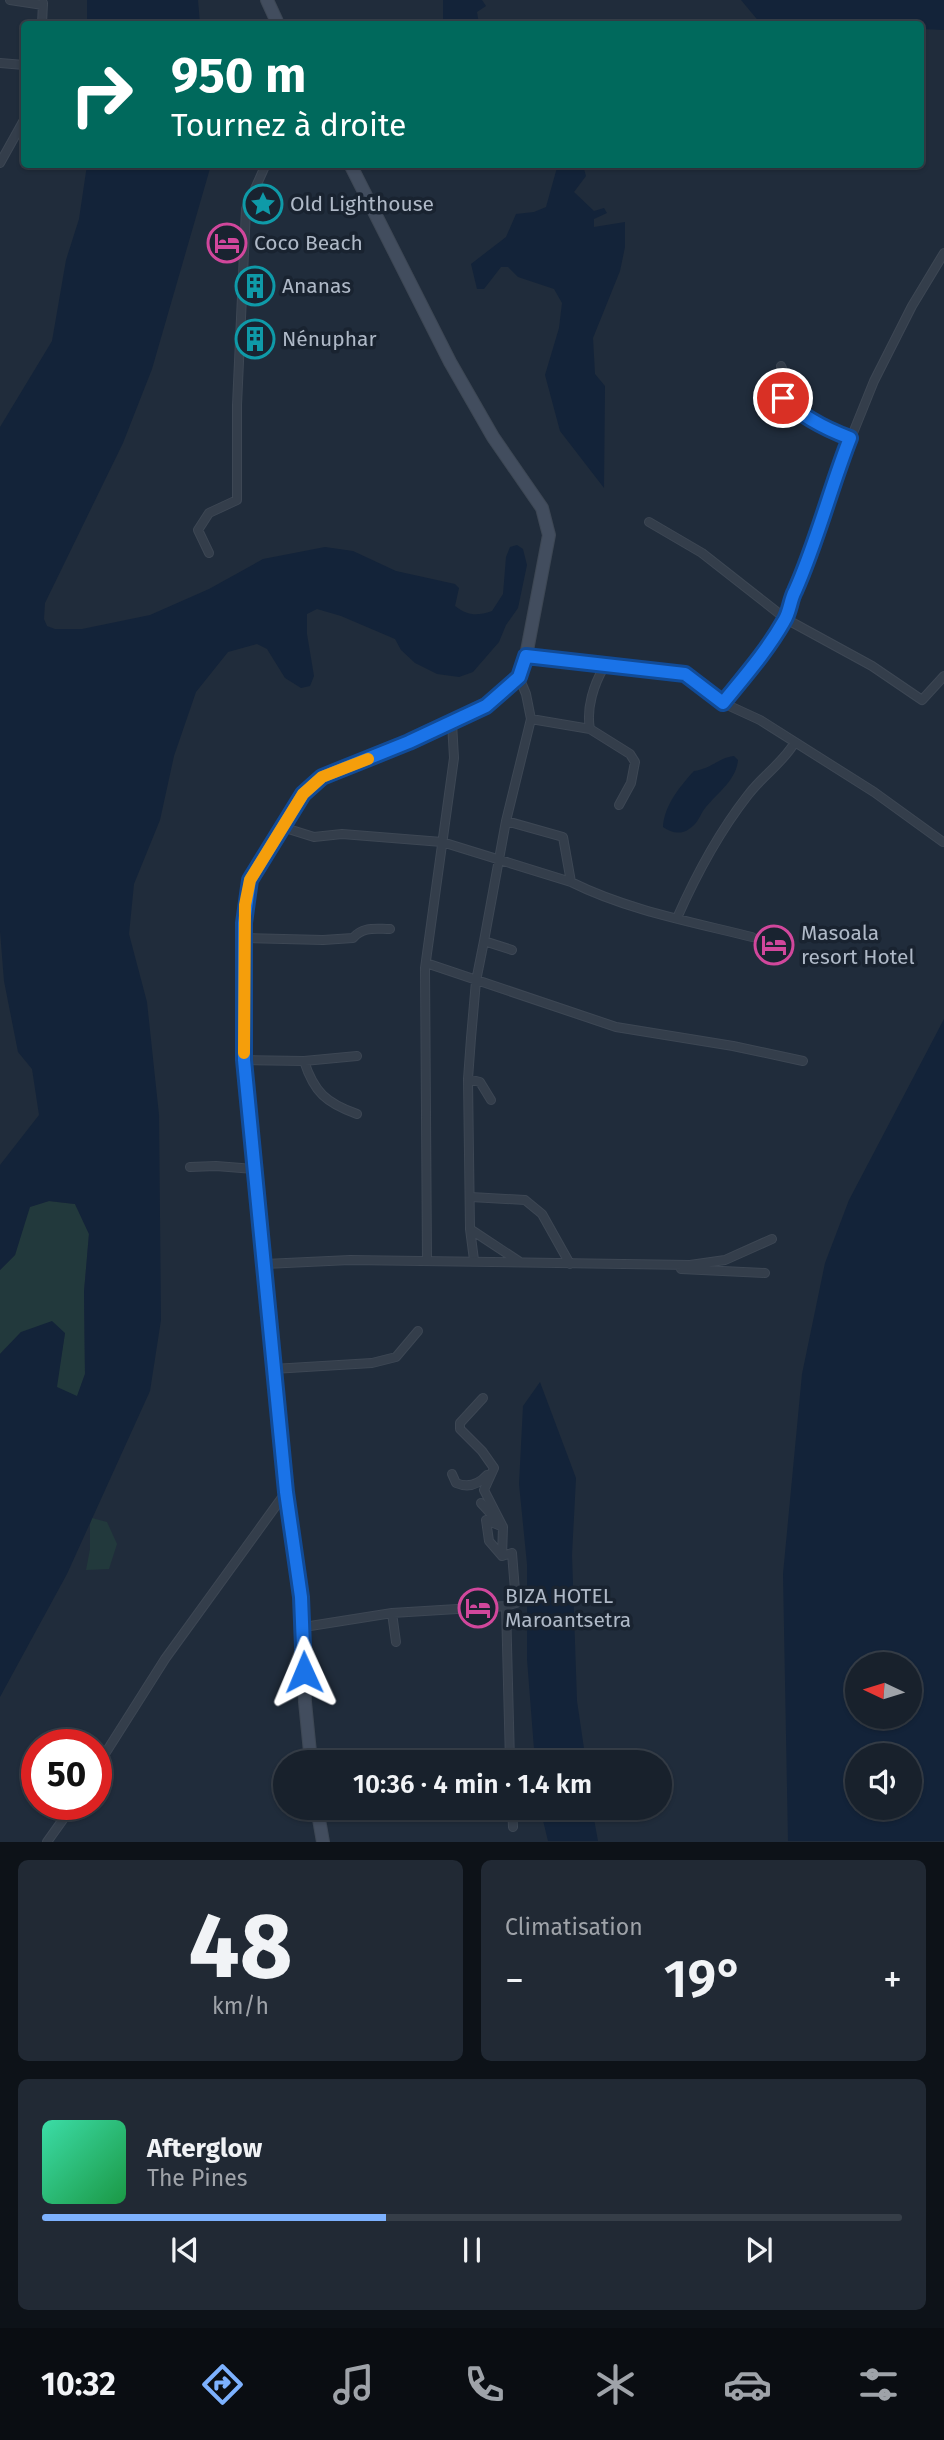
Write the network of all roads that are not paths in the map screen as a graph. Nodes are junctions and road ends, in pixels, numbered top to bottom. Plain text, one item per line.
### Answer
1 (10, 0) edge
2 (267, 0) edge
3 (43, 2) edge
4 (42, 21) edge
5 (277, 21) edge
6 (0, 63) edge
7 (21, 65) edge
8 (21, 126) edge
9 (0, 142) edge
10 (12, 144) junction
11 (0, 163) edge
12 (264, 168) edge
13 (352, 168) edge
14 (944, 253) edge
15 (781, 366) dead end
16 (850, 438) junction
17 (649, 522) dead end
18 (209, 553) dead end
19 (786, 619) junction
20 (526, 656) junction
21 (604, 667) junction
22 (944, 676) edge
23 (519, 677) junction
24 (723, 703) junction
25 (531, 719) junction
26 (452, 723) junction
27 (590, 729) junction
28 (795, 742) junction
29 (619, 805) dead end
30 (506, 821) junction
31 (282, 827) junction
32 (442, 842) junction
33 (943, 842) edge
34 (499, 861) junction
35 (571, 882) junction
36 (677, 918) junction
37 (390, 929) dead end
38 (752, 937) dead end
39 (244, 938) junction
40 (484, 941) junction
41 (512, 950) dead end
42 (426, 963) junction
43 (476, 981) junction
44 (357, 1056) dead end
45 (244, 1060) junction
46 (304, 1060) junction
47 (803, 1061) dead end
48 (468, 1079) junction
49 (491, 1100) dead end
50 (357, 1114) dead end
51 (190, 1167) dead end
52 (254, 1169) junction
53 (471, 1197) junction
54 (470, 1229) junction
55 (772, 1239) dead end
56 (427, 1261) junction
57 (474, 1261) junction
58 (520, 1262) junction
59 (265, 1264) junction
60 (570, 1264) junction
61 (650, 1264) junction
62 (765, 1273) dead end
63 (418, 1331) dead end
64 (273, 1369) junction
65 (483, 1398) dead end
66 (494, 1468) junction
67 (452, 1474) dead end
68 (286, 1492) junction
69 (481, 1503) dead end
70 (503, 1527) junction
71 (502, 1556) junction
72 (506, 1606) junction
73 (392, 1613) junction
74 (304, 1627) junction
75 (396, 1643) dead end
76 (112, 1743) edge
77 (311, 1750) edge
78 (510, 1750) edge
79 (63, 1820) edge
80 (319, 1820) edge
81 (513, 1820) edge
82 (513, 1827) dead end
83 (47, 1842) edge
84 (323, 1842) edge

1 - 3 street
2 - 5 main road
3 - 4 street
6 - 7 street
8 - 10 street
9 - 10 street
10 - 11 street
12 - 18 street
13 - 20 main road
14 - 16 street
15 - 16 street
16 - 19 street
17 - 19 street
19 - 22 street
19 - 24 street
20 - 21 street
20 - 23 main road
21 - 24 street
21 - 27 street
23 - 25 street
23 - 26 main road
24 - 28 street
25 - 27 street
25 - 30 street
26 - 31 main road
26 - 32 street
27 - 29 street
28 - 33 street
28 - 36 street
30 - 34 street
30 - 35 street
31 - 32 street
31 - 39 main road
32 - 34 street
32 - 42 street
34 - 35 street
34 - 40 street
35 - 36 street
36 - 38 street
37 - 39 street
39 - 45 main road
40 - 41 street
40 - 43 street
42 - 43 street
42 - 56 street
43 - 47 street
43 - 48 street
44 - 46 street
45 - 46 street
45 - 52 main road
46 - 50 street
48 - 49 street
48 - 53 street
51 - 52 street
52 - 59 main road
53 - 54 street
53 - 60 street
54 - 57 street
54 - 58 street
55 - 61 street
56 - 57 street
56 - 59 street
57 - 58 street
58 - 60 street
59 - 64 main road
60 - 61 street
61 - 62 street
63 - 64 street
64 - 68 main road
65 - 66 street
66 - 67 street
66 - 70 street
68 - 74 main road
68 - 76 street
69 - 70 street
70 - 71 street
70 - 71 street
71 - 72 street
72 - 73 street
72 - 78 street
73 - 74 street
73 - 75 street
74 - 77 main road
79 - 83 street
80 - 84 main road
81 - 82 street

